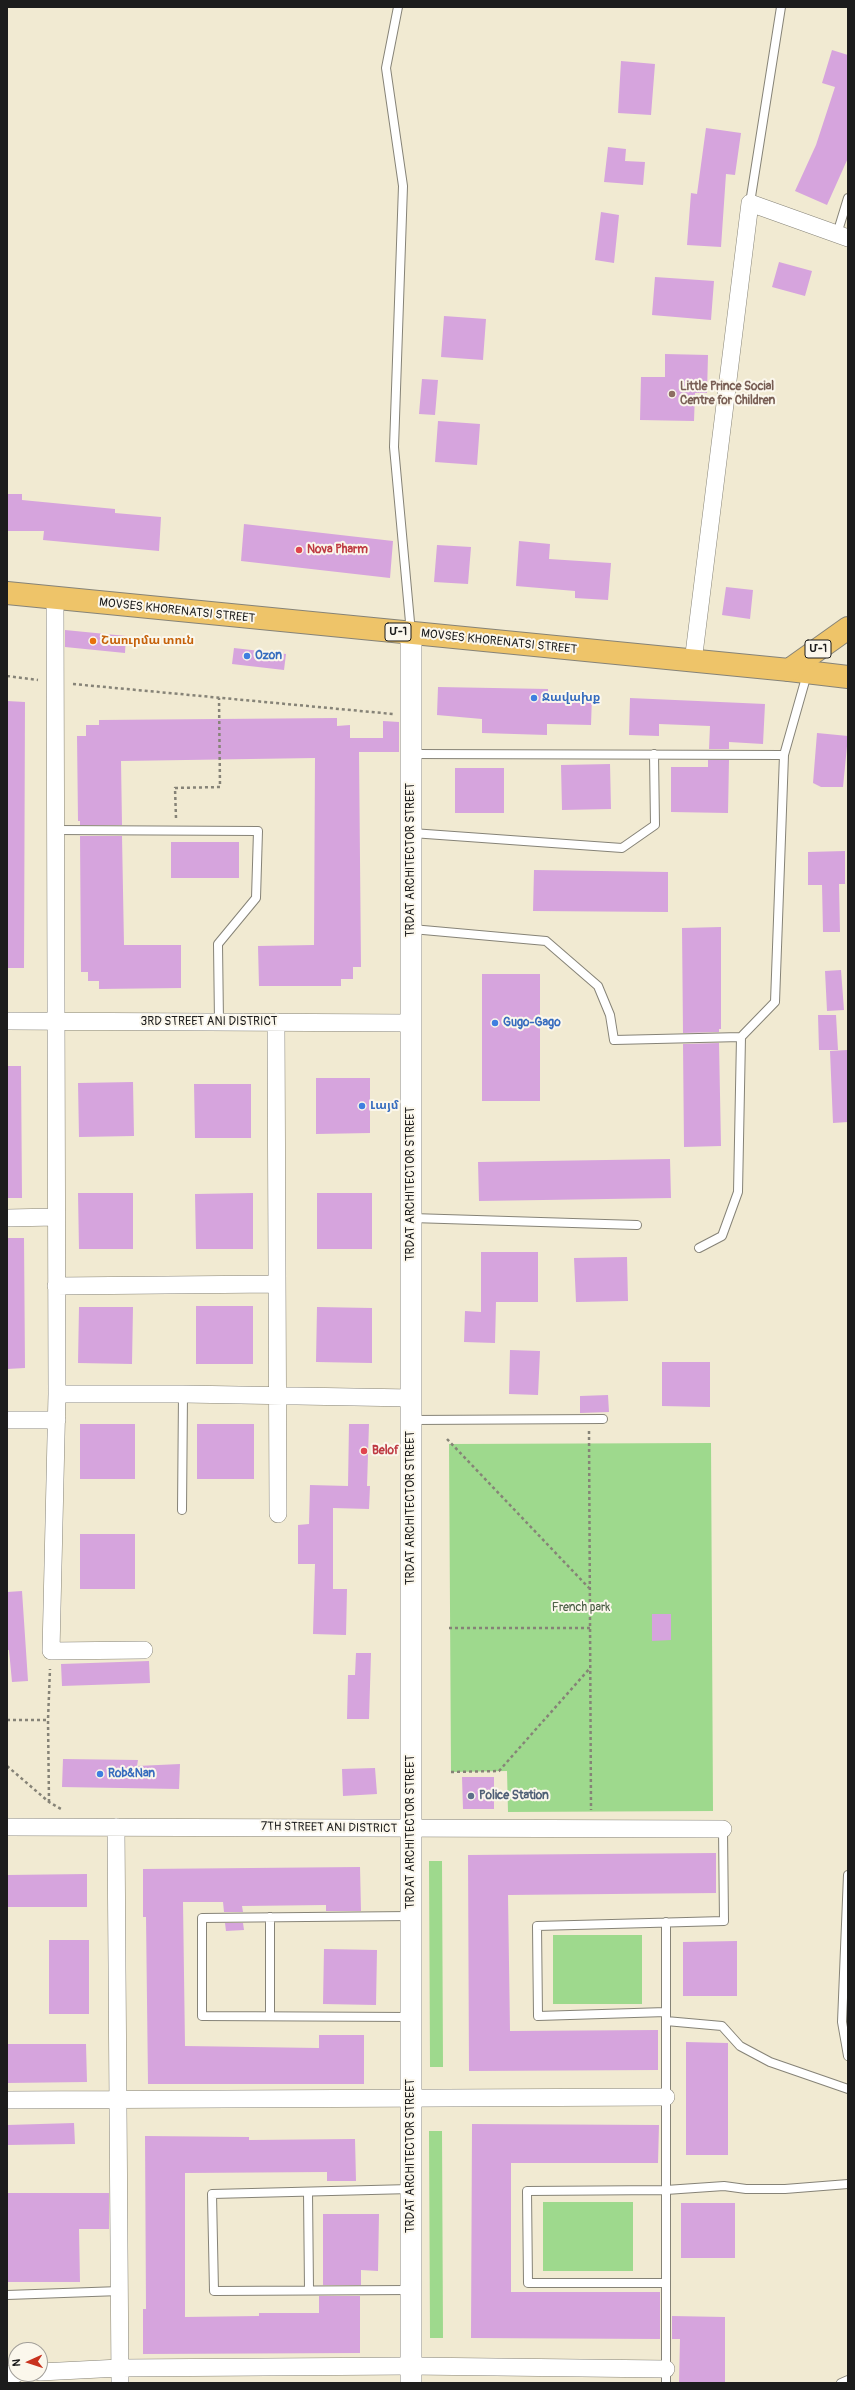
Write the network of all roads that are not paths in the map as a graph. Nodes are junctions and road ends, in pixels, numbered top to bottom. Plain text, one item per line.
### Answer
1 (398, 7) edge
2 (782, 7) edge
3 (848, 198) edge
4 (750, 203) junction
5 (843, 236) edge
6 (7, 593) edge
7 (54, 598) junction
8 (848, 628) edge
9 (411, 634) junction
10 (693, 662) junction
11 (798, 672) junction
12 (848, 677) edge
13 (411, 754) junction
14 (654, 754) junction
15 (784, 754) junction
16 (55, 830) junction
17 (411, 833) junction
18 (411, 929) junction
19 (54, 1021) junction
20 (7, 1022) edge
21 (219, 1022) junction
22 (276, 1022) junction
23 (411, 1023) junction
24 (741, 1037) junction
25 (56, 1217) junction
26 (7, 1218) edge
27 (411, 1218) junction
28 (637, 1225) dead end
29 (699, 1248) dead end
30 (277, 1284) junction
31 (56, 1286) junction
32 (57, 1394) junction
33 (183, 1394) junction
34 (278, 1397) junction
35 (411, 1398) junction
36 (603, 1419) dead end
37 (7, 1420) edge
38 (57, 1420) junction
39 (411, 1420) junction
40 (182, 1510) dead end
41 (278, 1514) dead end
42 (144, 1650) dead end
43 (7, 1827) edge
44 (116, 1827) junction
45 (411, 1829) junction
46 (723, 1829) joint
47 (848, 1875) edge
48 (411, 1916) junction
49 (270, 1917) junction
50 (666, 1922) junction
51 (270, 2016) junction
52 (411, 2017) junction
53 (666, 2017) junction
54 (848, 2056) edge
55 (848, 2089) edge
56 (411, 2097) junction
57 (666, 2097) junction
58 (118, 2098) junction
59 (7, 2100) edge
60 (848, 2184) edge
61 (411, 2190) junction
62 (666, 2190) junction
63 (308, 2192) junction
64 (666, 2283) junction
65 (309, 2289) junction
66 (411, 2290) junction
67 (120, 2291) junction
68 (7, 2295) edge
69 (48, 2372) edge
70 (120, 2375) edge
71 (411, 2375) edge
72 (666, 2376) edge
73 (848, 2380) edge
74 (840, 2383) edge

1 - 9 lane
2 - 4 lane
3 - 5 lane
4 - 5 street
4 - 10 street
6 - 7 main road, MOVSES KHORENATSI STREET / Մ-1
7 - 9 main road, MOVSES KHORENATSI STREET / Մ-1
7 - 16 street
8 - 11 main road, Մ-1
9 - 10 main road, MOVSES KHORENATSI STREET / Մ-1
9 - 13 street, TRDAT ARCHITECTOR STREET
10 - 11 main road, MOVSES KHORENATSI STREET / Մ-1
11 - 12 main road, MOVSES KHORENATSI STREET
11 - 15 lane
13 - 14 lane
13 - 17 street, TRDAT ARCHITECTOR STREET
14 - 15 lane
14 - 17 lane
15 - 24 lane
16 - 19 street
16 - 21 lane
17 - 18 street, TRDAT ARCHITECTOR STREET
18 - 23 street, TRDAT ARCHITECTOR STREET
18 - 24 lane
19 - 20 street, 3RD STREET ANI DISTRICT
19 - 21 street, 3RD STREET ANI DISTRICT
19 - 25 street
21 - 22 street, 3RD STREET ANI DISTRICT
22 - 23 street, 3RD STREET ANI DISTRICT
22 - 30 street
23 - 27 street, TRDAT ARCHITECTOR STREET
24 - 29 lane
25 - 26 street
25 - 31 street
27 - 28 lane
27 - 35 street, TRDAT ARCHITECTOR STREET
30 - 31 street
30 - 34 street
31 - 32 street
32 - 33 street
32 - 38 street
33 - 34 street
33 - 40 lane
34 - 35 street
34 - 41 street
35 - 39 street, TRDAT ARCHITECTOR STREET
36 - 39 lane
37 - 38 street
38 - 42 street
39 - 45 street, TRDAT ARCHITECTOR STREET
43 - 44 street, 7TH STREET ANI DISTRICT
44 - 45 street, 7TH STREET ANI DISTRICT
44 - 58 street
45 - 46 street, 7TH STREET ANI DISTRICT
45 - 48 street, TRDAT ARCHITECTOR STREET
46 - 50 lane
47 - 54 lane
48 - 49 lane
48 - 52 street, TRDAT ARCHITECTOR STREET
49 - 51 lane
49 - 51 lane
50 - 53 lane
50 - 53 lane
51 - 52 lane
52 - 56 street, TRDAT ARCHITECTOR STREET
53 - 55 lane
53 - 57 lane
56 - 57 street
56 - 58 street
56 - 61 street, TRDAT ARCHITECTOR STREET
57 - 62 lane
58 - 59 street
58 - 67 street
60 - 62 lane
61 - 63 lane
61 - 66 street, TRDAT ARCHITECTOR STREET
62 - 64 lane
62 - 64 lane
63 - 65 lane
63 - 65 lane
64 - 72 lane
65 - 66 lane
66 - 71 street, TRDAT ARCHITECTOR STREET
67 - 68 lane
67 - 70 street
69 - 70 street
70 - 71 street
71 - 72 street
73 - 74 lane

